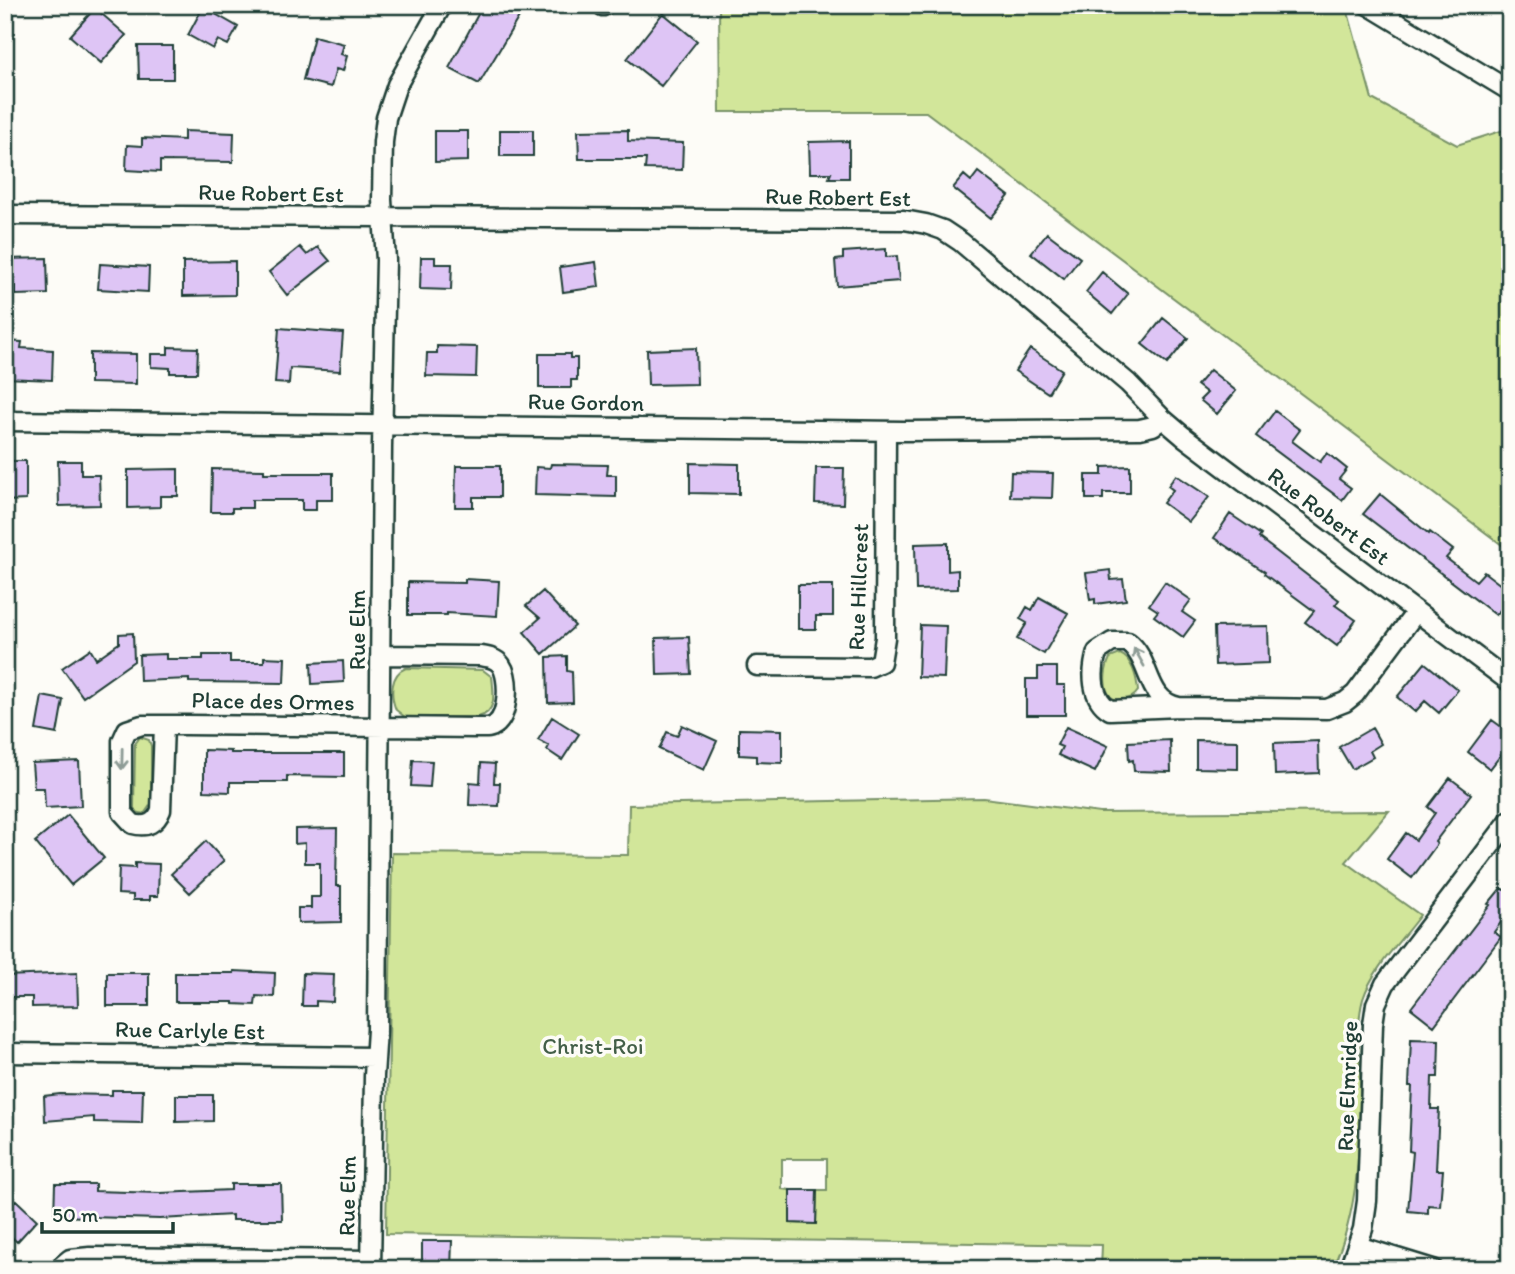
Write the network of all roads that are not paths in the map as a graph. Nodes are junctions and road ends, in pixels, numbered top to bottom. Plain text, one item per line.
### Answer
1 (442, 5) edge
2 (1368, 5) edge
3 (1510, 91) edge
4 (5, 215) edge
5 (384, 219) junction
6 (1163, 419) junction
7 (5, 421) edge
8 (383, 425) junction
9 (886, 431) junction
10 (1416, 612) junction
11 (382, 655) junction
12 (757, 666) dead end
13 (1510, 682) edge
14 (1179, 707) junction
15 (164, 725) junction
16 (381, 727) junction
17 (1510, 820) edge
18 (5, 1053) edge
19 (375, 1057) junction
20 (1358, 1246) junction
21 (371, 1264) edge
22 (58, 1269) edge
23 (1349, 1269) edge
24 (1433, 1269) edge

1 - 5 street, Rue Elm
2 - 3 street
4 - 5 street, Rue Robert Est
5 - 6 street, Rue Robert Est
5 - 8 street, Rue Elm
6 - 9 street, Rue Gordon
6 - 10 street, Rue Robert Est
7 - 8 street, Rue Gordon
8 - 9 street, Rue Gordon
8 - 11 street, Rue Elm
9 - 12 street, Rue Hillcrest
10 - 13 street, Rue Robert Est
10 - 14 street
11 - 16 street, Rue Elm
11 - 16 street, Place des Ormes
14 -> 14 street
15 -> 15 street, Place des Ormes
15 - 16 street, Place des Ormes
16 - 19 street, Rue Elm
17 - 20 street, Rue Elmridge
18 - 19 street, Rue Carlyle Est
19 - 21 street, Rue Elm
20 - 23 street, Rue Elmridge
20 - 24 street
21 - 22 street

